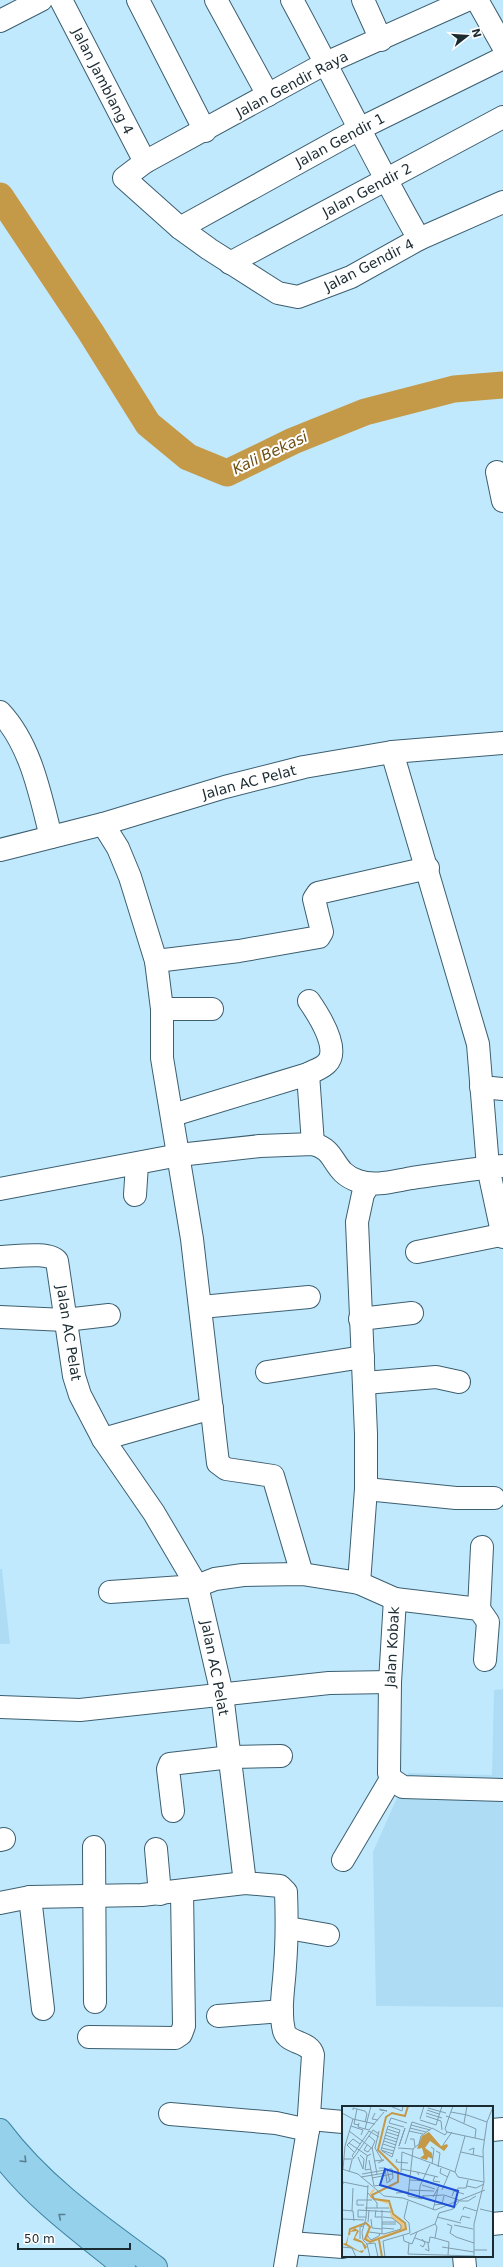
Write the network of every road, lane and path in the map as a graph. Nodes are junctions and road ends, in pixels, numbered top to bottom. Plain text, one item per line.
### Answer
1 (41, 0) edge
2 (61, 0) edge
3 (138, 0) edge
4 (216, 0) edge
5 (292, 0) edge
6 (363, 0) edge
7 (378, 0) edge
8 (467, 0) edge
9 (477, 0) edge
10 (10, 10) edge
11 (387, 37) junction
12 (503, 46) edge
13 (503, 58) edge
14 (326, 63) junction
15 (268, 95) junction
16 (503, 117) edge
17 (359, 129) junction
18 (205, 131) junction
19 (145, 162) junction
20 (124, 178) joint
21 (386, 181) junction
22 (503, 202) edge
23 (180, 228) junction
24 (418, 240) junction
25 (230, 263) junction
26 (497, 472) dead end
27 (503, 501) edge
28 (0, 712) edge
29 (503, 743) edge
30 (392, 752) junction
31 (103, 824) junction
32 (51, 837) junction
33 (0, 850) edge
34 (428, 868) junction
35 (156, 961) junction
36 (309, 1001) dead end
37 (162, 1009) junction
38 (212, 1009) dead end
39 (308, 1074) junction
40 (481, 1087) junction
41 (503, 1089) edge
42 (173, 1115) junction
43 (313, 1144) junction
44 (179, 1155) junction
45 (137, 1164) junction
46 (495, 1167) edge
47 (369, 1184) junction
48 (0, 1189) edge
49 (135, 1195) dead end
50 (502, 1236) edge
51 (417, 1252) dead end
52 (0, 1257) edge
53 (309, 1297) dead end
54 (201, 1307) junction
55 (412, 1313) dead end
56 (109, 1315) dead end
57 (0, 1317) edge
58 (360, 1319) junction
59 (65, 1320) junction
60 (363, 1357) junction
61 (267, 1372) dead end
62 (459, 1382) dead end
63 (365, 1383) junction
64 (212, 1408) junction
65 (103, 1439) junction
66 (366, 1489) junction
67 (494, 1498) dead end
68 (482, 1547) dead end
69 (302, 1574) junction
70 (359, 1583) junction
71 (197, 1586) junction
72 (110, 1592) dead end
73 (395, 1599) junction
74 (479, 1609) junction
75 (485, 1660) dead end
76 (390, 1682) junction
77 (222, 1694) junction
78 (0, 1707) edge
79 (282, 1756) dead end
80 (231, 1757) junction
81 (391, 1779) junction
82 (503, 1790) edge
83 (173, 1811) dead end
84 (94, 1847) dead end
85 (156, 1849) dead end
86 (343, 1860) dead end
87 (245, 1883) junction
88 (182, 1891) junction
89 (160, 1894) junction
90 (93, 1896) junction
91 (30, 1897) junction
92 (0, 1903) edge
93 (288, 1928) junction
94 (328, 1935) dead end
95 (95, 2002) dead end
96 (43, 2009) dead end
97 (282, 2012) junction
98 (218, 2016) dead end
99 (89, 2037) dead end
100 (170, 2114) dead end
101 (342, 2122) edge
102 (309, 2124) junction
103 (503, 2129) edge
104 (0, 2130) edge
105 (493, 2130) edge
106 (0, 2153) edge
107 (503, 2223) edge
108 (493, 2224) edge
109 (290, 2242) junction
110 (342, 2246) edge
111 (124, 2267) edge
112 (156, 2267) edge
113 (285, 2267) edge

1 - 10 street
2 - 19 street, Jalan Jamblang 4
3 - 18 street
4 - 15 street
5 - 14 street
6 - 11 street
7 - 11 street
8 - 11 street, Jalan Gendir Raya
9 - 12 street
11 - 14 street, Jalan Gendir Raya
13 - 17 street, Jalan Gendir 1
14 - 15 street, Jalan Gendir Raya
14 - 17 street
15 - 18 street, Jalan Gendir Raya
16 - 21 street, Jalan Gendir 2
17 - 21 street
17 - 23 street, Jalan Gendir 1
18 - 19 street, Jalan Gendir Raya
19 - 20 street, Jalan Gendir Raya
20 - 23 street, Jalan Gendir 4
21 - 24 street
21 - 25 street, Jalan Gendir 2
22 - 24 street, Jalan Gendir 4
23 - 25 street, Jalan Gendir 4
24 - 25 street, Jalan Gendir 4
26 - 27 street
28 - 32 street
29 - 30 street, Jalan AC Pelat
30 - 31 street, Jalan AC Pelat
30 - 34 street
31 - 32 street, Jalan AC Pelat
31 - 35 street
32 - 33 street, Jalan AC Pelat
34 - 35 street
34 - 40 street
35 - 37 street
36 - 39 street
37 - 38 street
37 - 42 street
39 - 42 street
39 - 43 street
40 - 41 street
40 - 46 street
42 - 44 street
43 - 44 street
43 - 47 street
44 - 45 street
44 - 54 street
45 - 48 street
45 - 49 street
46 - 47 street
46 - 50 street
47 - 58 street
50 - 51 street
52 - 59 street, Jalan AC Pelat
53 - 54 street
54 - 64 street
55 - 58 street
56 - 59 street
57 - 59 street
58 - 60 street
59 - 65 street, Jalan AC Pelat
60 - 61 street
60 - 63 street
62 - 63 street
63 - 66 street
64 - 65 street
64 - 69 street
65 - 71 street, Jalan AC Pelat
66 - 67 street
66 - 70 street
68 - 74 street
69 - 70 street, Jalan Kobak
69 - 71 street, Jalan Kobak
70 - 73 street, Jalan Kobak
71 - 72 street, Jalan Kobak
71 - 77 street, Jalan AC Pelat
73 - 74 street
73 - 76 street, Jalan Kobak
74 - 75 street
76 - 77 street
76 - 81 street, Jalan Kobak
77 - 78 street
77 - 80 street, Jalan AC Pelat
79 - 80 street
80 - 83 street
80 - 87 street, Jalan AC Pelat
81 - 82 street
81 - 86 street
84 - 90 street
85 - 89 street
87 - 88 street
87 - 93 street
88 - 89 street
88 - 99 street
89 - 90 street
90 - 91 street
90 - 95 street
91 - 92 street
91 - 96 street
93 - 94 street
93 - 97 street
97 - 98 street
97 - 102 street
100 - 102 street
101 - 102 street
102 - 109 street
103 - 105 street
104 -> 112 main road
111 -> 106 main road
107 - 108 street
109 - 110 street
109 - 113 street

